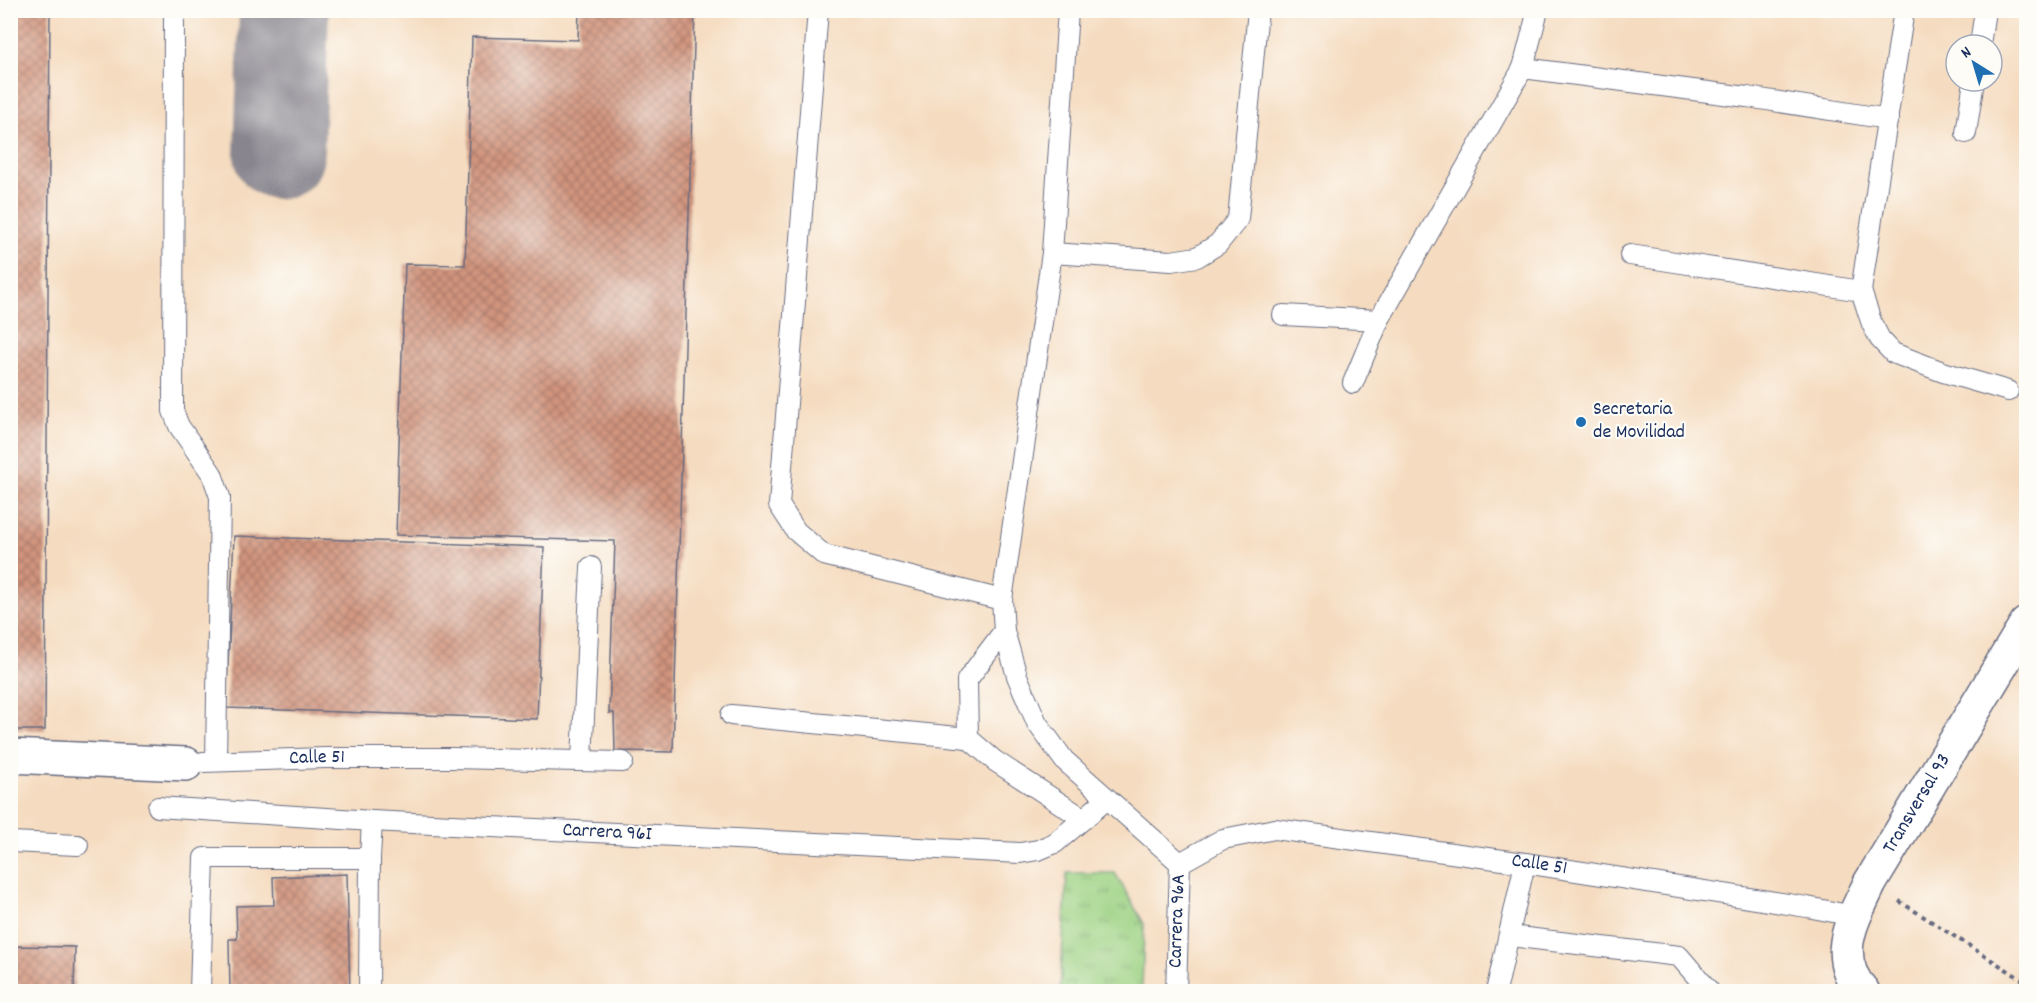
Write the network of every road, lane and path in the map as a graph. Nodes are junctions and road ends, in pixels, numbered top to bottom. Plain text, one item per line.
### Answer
1 (174, 10) edge
2 (818, 10) edge
3 (1068, 10) edge
4 (1258, 10) edge
5 (1538, 10) edge
6 (1904, 10) edge
7 (1985, 10) edge
8 (1982, 33) edge
9 (1523, 68) junction
10 (1972, 93) edge
11 (1888, 119) junction
12 (1966, 133) dead end
13 (1052, 253) junction
14 (1630, 255) dead end
15 (1861, 291) junction
16 (1283, 315) dead end
17 (1379, 320) junction
18 (1353, 382) dead end
19 (2008, 391) dead end
20 (591, 567) dead end
21 (1002, 600) junction
22 (2026, 624) edge
23 (1004, 632) junction
24 (731, 715) dead end
25 (968, 738) junction
26 (10, 756) edge
27 (582, 760) junction
28 (201, 762) junction
29 (623, 762) dead end
30 (1107, 799) junction
31 (158, 807) dead end
32 (1084, 819) junction
33 (372, 821) junction
34 (1223, 839) joint
35 (10, 842) edge
36 (78, 845) dead end
37 (370, 858) junction
38 (1180, 863) junction
39 (1525, 863) junction
40 (1870, 883) junction
41 (1854, 916) junction
42 (1510, 936) junction
43 (2026, 982) edge
44 (200, 992) edge
45 (369, 992) edge
46 (1176, 992) edge
47 (1496, 992) edge
48 (1710, 992) edge
49 (1863, 992) edge

1 - 28 lane
2 - 21 lane
3 - 13 lane
4 - 13 lane
5 - 9 lane
6 - 11 lane
7 - 8 lane
9 - 11 lane
9 - 17 lane
10 - 12 lane
11 - 15 lane
13 - 21 lane
14 - 15 lane
15 - 19 lane
16 - 17 lane
17 - 18 lane
20 - 27 lane
21 - 23 lane
22 - 40 main road, Transversal 93
23 - 25 lane
23 - 30 lane
24 - 25 lane
25 - 32 lane
26 - 28 main road, Calle 51
27 - 28 lane, Calle 51
27 - 29 lane, Calle 51
30 - 32 lane
30 - 38 lane
31 - 33 lane, Carrera 96I
32 - 33 lane, Carrera 96I
33 - 37 lane
34 - 38 lane, Carrera 96A
34 - 39 lane, Calle 51
35 - 36 lane
37 - 44 lane
37 - 45 lane
38 - 46 lane, Carrera 96A
39 - 41 lane, Calle 51
39 - 42 lane
40 - 41 main road, Transversal 93
40 - 43 path
41 - 49 main road, Transversal 93
42 - 47 lane
42 - 48 lane

